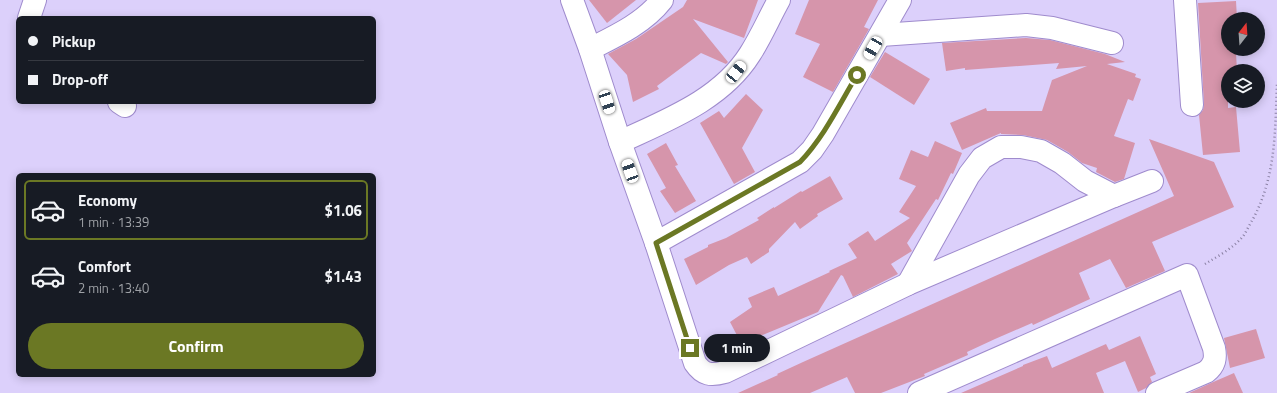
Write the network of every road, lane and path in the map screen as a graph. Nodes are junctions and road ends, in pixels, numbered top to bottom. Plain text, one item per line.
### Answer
1 (35, 0) edge
2 (572, 0) edge
3 (662, 0) edge
4 (779, 0) edge
5 (900, 0) edge
6 (1185, 0) edge
7 (30, 16) edge
8 (881, 35) junction
9 (1112, 43) dead end
10 (590, 49) junction
11 (1277, 84) edge
12 (1192, 105) dead end
13 (620, 142) junction
14 (1152, 181) dead end
15 (1114, 196) junction
16 (656, 243) junction
17 (1187, 275) junction
18 (908, 284) junction
19 (927, 392) edge
20 (1157, 393) edge

1 - 7 street
2 - 10 street
3 - 10 street
4 - 13 street
5 - 8 street
6 - 12 street
8 - 9 street
8 - 16 street
10 - 13 street
11 - 17 path
13 - 16 street
14 - 15 street
15 - 18 street
15 - 18 street
16 - 18 street
17 - 19 street
17 - 20 street

